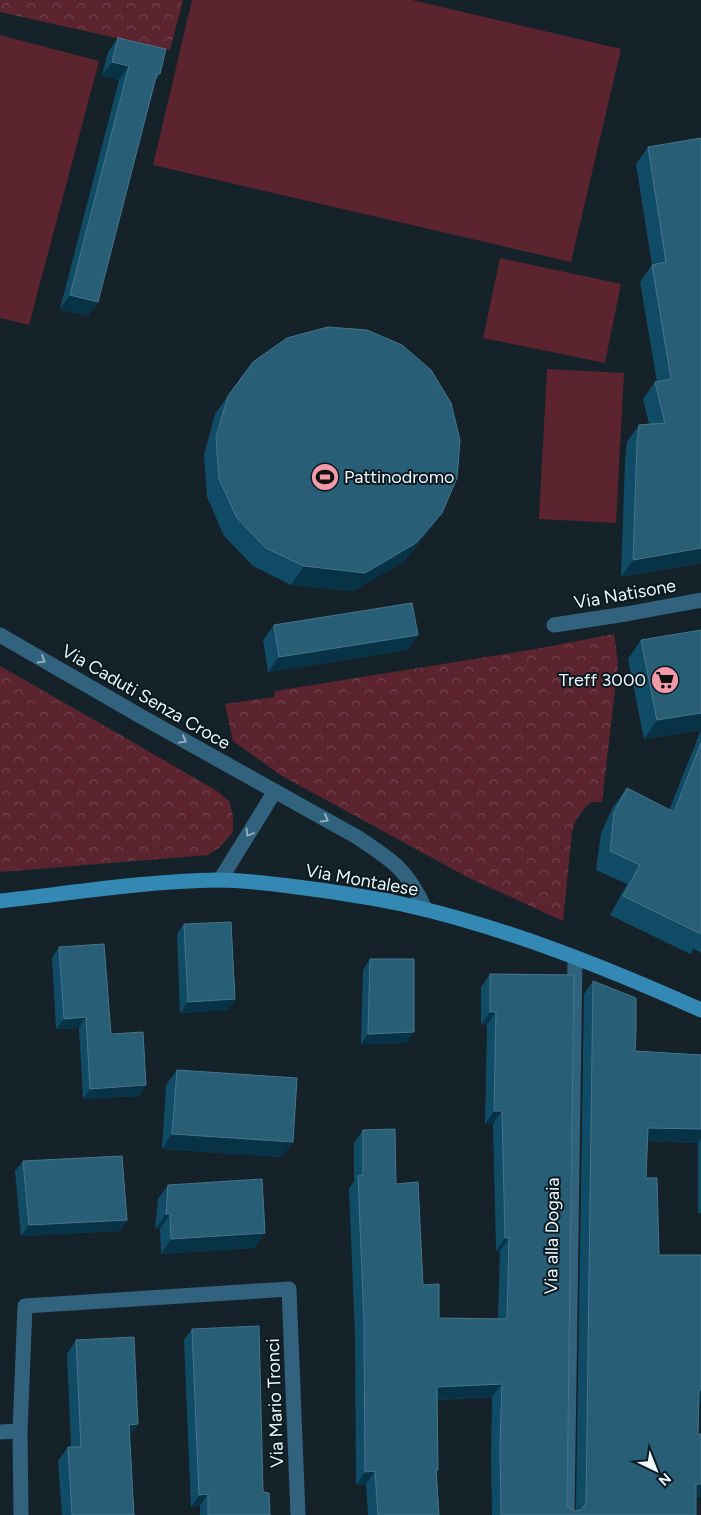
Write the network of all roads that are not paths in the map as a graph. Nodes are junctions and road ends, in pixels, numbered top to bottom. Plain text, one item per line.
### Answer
1 (701, 600) edge
2 (554, 625) dead end
3 (0, 635) edge
4 (275, 791) junction
5 (220, 880) junction
6 (0, 901) edge
7 (426, 910) junction
8 (575, 958) junction
9 (701, 1010) edge
10 (20, 1431) junction
11 (0, 1432) edge
12 (21, 1515) edge
13 (298, 1515) edge
14 (567, 1515) edge

1 - 2 street, Via Natisone
3 -> 4 street, Via Caduti Senza Croce
4 -> 5 street
4 -> 7 street, Via Caduti Senza Croce
5 - 6 street, Via Montalese
5 - 7 street, Via Montalese
7 - 8 street, Via Montalese
8 - 9 street, Via Montalese
8 - 14 street, Via alla Dogaia
10 - 11 street
10 - 12 street
10 - 13 street, Via Mario Tronci

